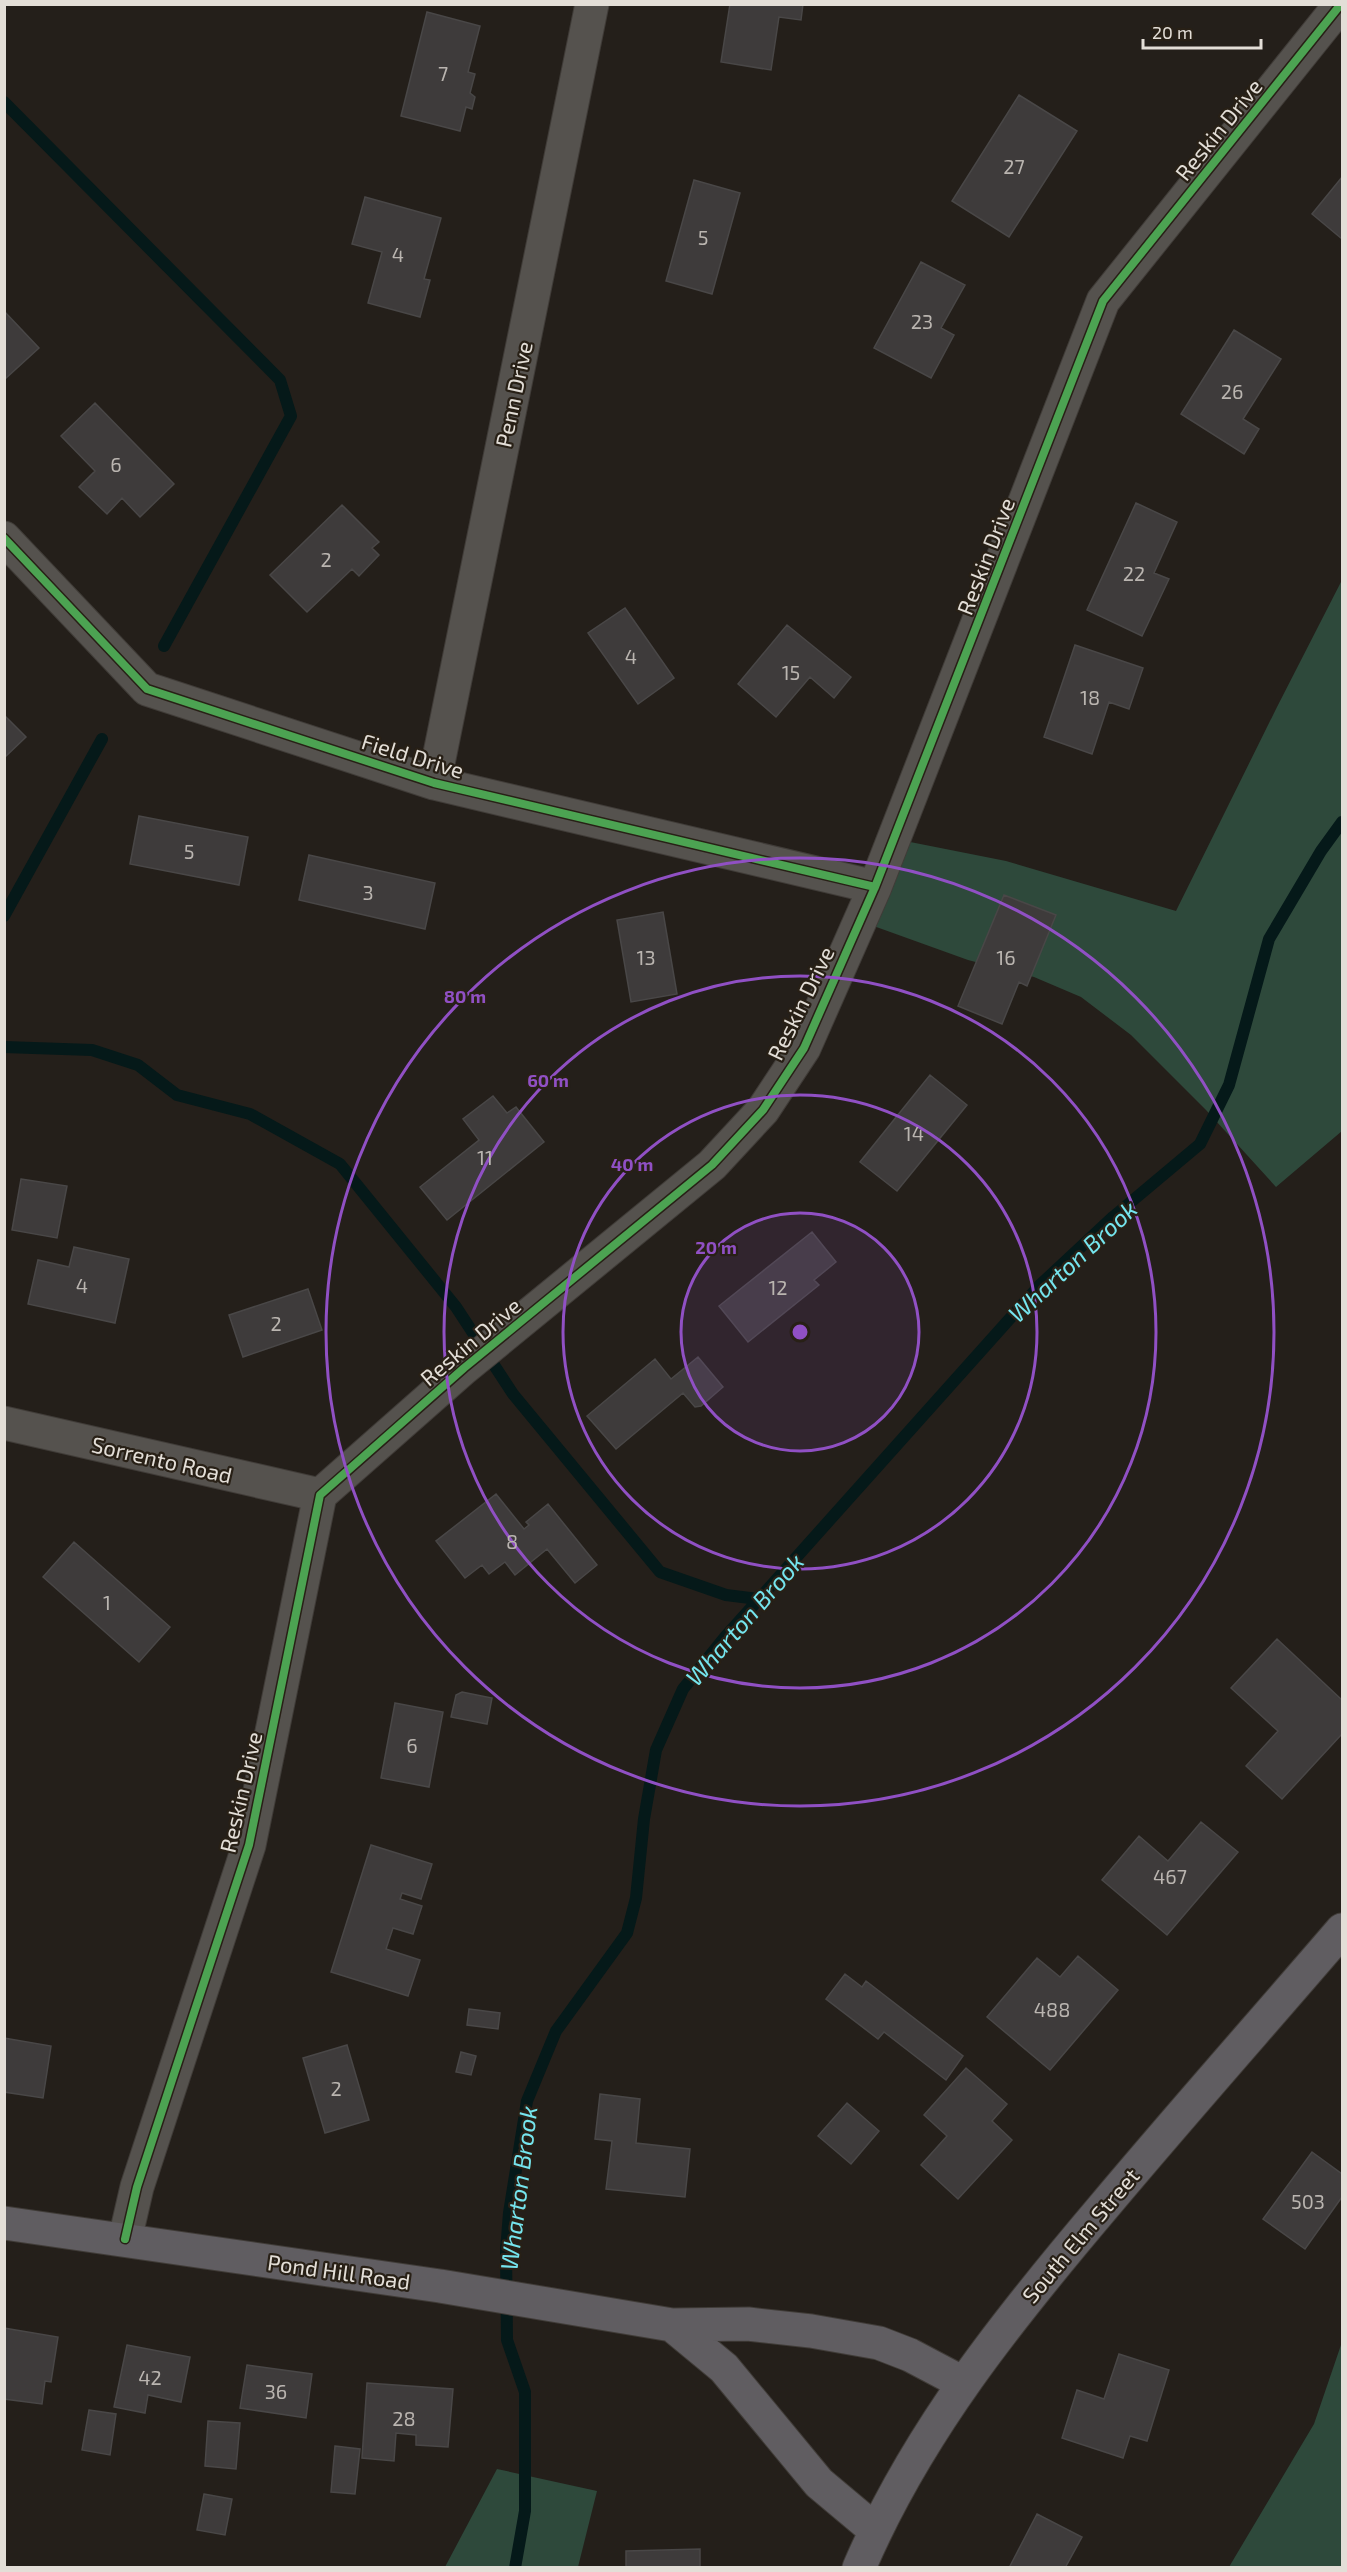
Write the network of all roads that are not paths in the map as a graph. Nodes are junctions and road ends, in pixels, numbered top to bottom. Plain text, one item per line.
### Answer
1 (592, 4) edge
2 (1341, 4) edge
3 (4, 538) edge
4 (434, 783) junction
5 (874, 887) junction
6 (4, 1423) edge
7 (320, 1495) junction
8 (1342, 1930) edge
9 (4, 2223) edge
10 (125, 2239) junction
11 (672, 2325) junction
12 (963, 2383) junction
13 (875, 2530) junction
14 (858, 2568) edge

1 - 4 street, Penn Drive
2 - 5 street, Reskin Drive
3 - 4 street, Field Drive
4 - 5 street, Field Drive
5 - 7 street, Reskin Drive
6 - 7 street, Sorrento Road
7 - 10 street, Reskin Drive
8 - 12 main road, South Elm Street
9 - 10 main road, Pond Hill Road
10 - 11 main road, Pond Hill Road
11 - 12 main road, Pond Hill Road
11 - 13 main road, Pond Hill Road
12 - 13 main road, South Elm Street
13 - 14 main road, South Elm Street

